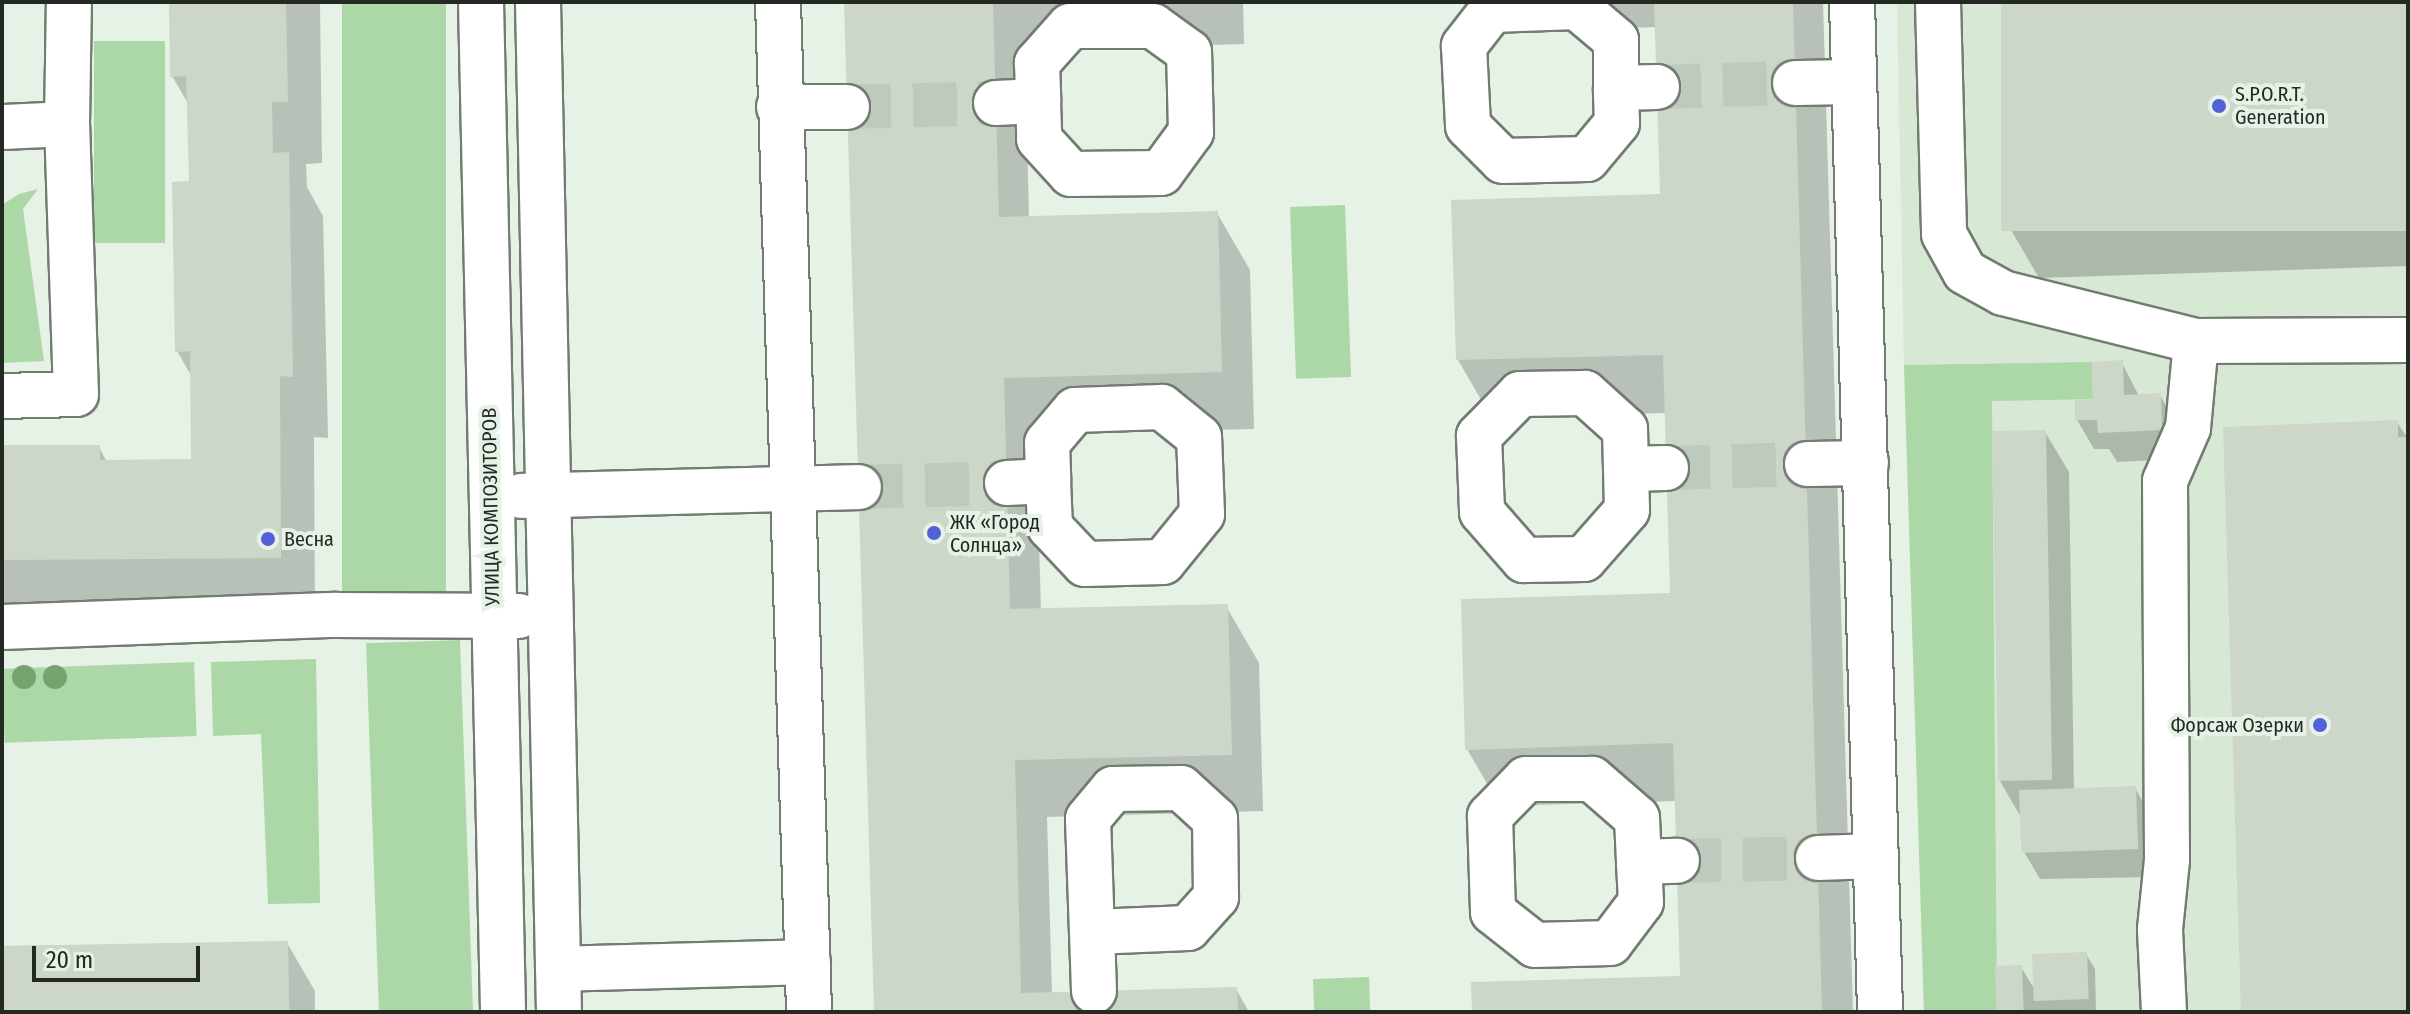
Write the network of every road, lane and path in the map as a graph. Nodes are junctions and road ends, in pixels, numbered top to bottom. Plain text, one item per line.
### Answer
1 (69, 2) edge
2 (481, 2) edge
3 (538, 2) edge
4 (778, 2) edge
5 (1852, 2) edge
6 (1938, 2) edge
7 (1854, 82) junction
8 (1795, 83) tunnel mouth
9 (779, 107) junction
10 (847, 107) tunnel mouth
11 (25, 131) edge
12 (2408, 340) edge
13 (2196, 341) junction
14 (2, 396) edge
15 (1866, 463) junction
16 (1807, 464) tunnel mouth
17 (859, 487) tunnel mouth
18 (792, 489) junction
19 (548, 495) junction
20 (492, 497) junction
21 (492, 616) junction
22 (552, 616) junction
23 (2, 627) edge
24 (1876, 856) junction
25 (1818, 858) tunnel mouth
26 (1093, 932) dead end
27 (808, 962) junction
28 (558, 969) junction
29 (1094, 991) dead end
30 (503, 1012) edge
31 (559, 1012) edge
32 (809, 1012) edge
33 (1880, 1012) edge
34 (2164, 1012) edge

1 - 11 street
2 - 20 street, УЛИЦА КОМПОЗИТОРОВ
3 - 19 street
4 - 9 street
5 - 7 street
6 - 13 street
7 - 8 street
7 - 15 street
9 - 10 street
9 - 18 street
11 - 14 street
12 - 13 street
13 - 34 street
15 - 16 street
15 - 24 street
17 - 18 street
18 - 19 street
18 - 27 street
19 - 20 street
19 - 22 street
20 - 21 street, УЛИЦА КОМПОЗИТОРОВ
21 - 22 street
21 - 23 street
21 - 30 street, УЛИЦА КОМПОЗИТОРОВ
22 - 28 street
24 - 25 street
24 - 33 street
26 - 29 street
27 - 28 street
27 - 32 street
28 - 31 street

